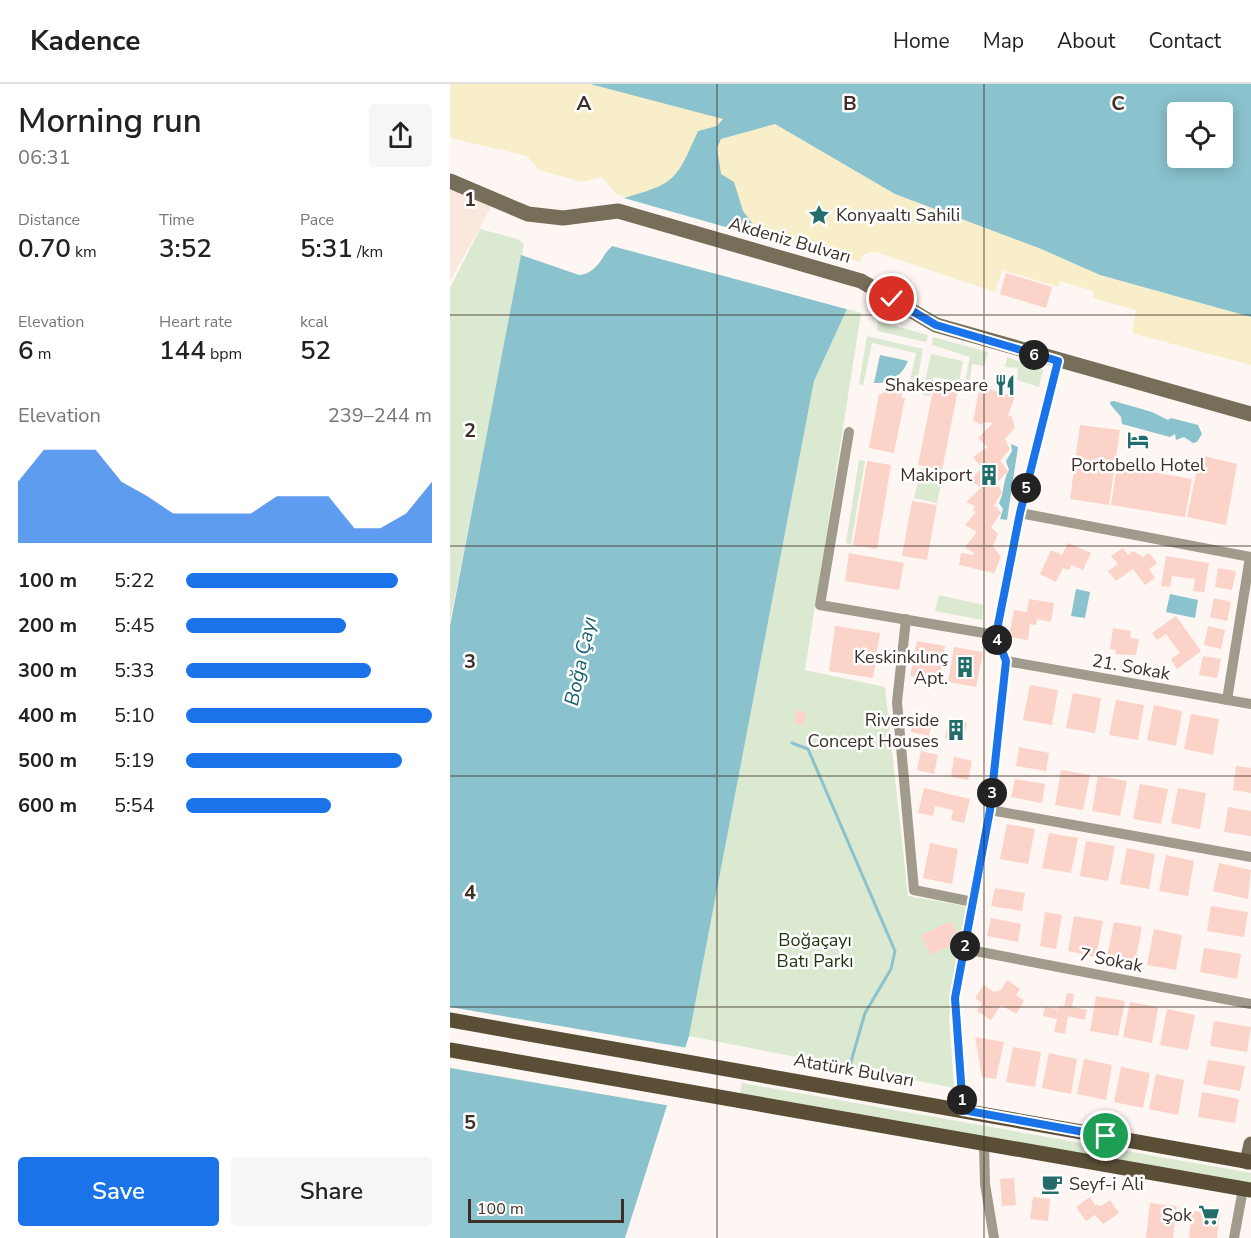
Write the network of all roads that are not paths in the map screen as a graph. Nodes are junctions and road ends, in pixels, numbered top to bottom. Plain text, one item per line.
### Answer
1 (450, 181) edge
2 (1058, 361) junction
3 (1251, 414) edge
4 (849, 432) dead end
5 (1020, 513) junction
6 (1251, 557) edge
7 (906, 619) junction
8 (996, 635) junction
9 (1006, 661) junction
10 (1227, 700) junction
11 (1251, 704) edge
12 (990, 810) junction
13 (1251, 856) edge
14 (973, 903) junction
15 (965, 949) junction
16 (1251, 1004) edge
17 (450, 1020) edge
18 (450, 1050) edge
19 (963, 1110) junction
20 (984, 1144) junction
21 (1251, 1144) edge
22 (1249, 1162) edge
23 (1247, 1189) edge
24 (994, 1238) edge
25 (1234, 1238) edge

1 - 2 main road, Akdeniz Bulvarı
2 - 3 main road, Akdeniz Bulvarı
2 - 5 street
4 - 7 street
5 - 6 street
5 - 8 street
6 - 10 street
7 - 8 street
7 - 14 street
8 - 9 street
9 - 10 street, 21. Sokak
9 - 12 street
10 - 11 street, 21. Sokak
12 - 13 street
12 - 14 street
14 - 15 street
15 - 16 street, 7 Sokak
15 - 19 street
17 - 19 main road, Atatürk Bulvarı
18 - 20 main road
19 - 22 main road, Atatürk Bulvarı
20 - 23 main road
20 - 24 street
21 - 22 main road
23 - 25 street

